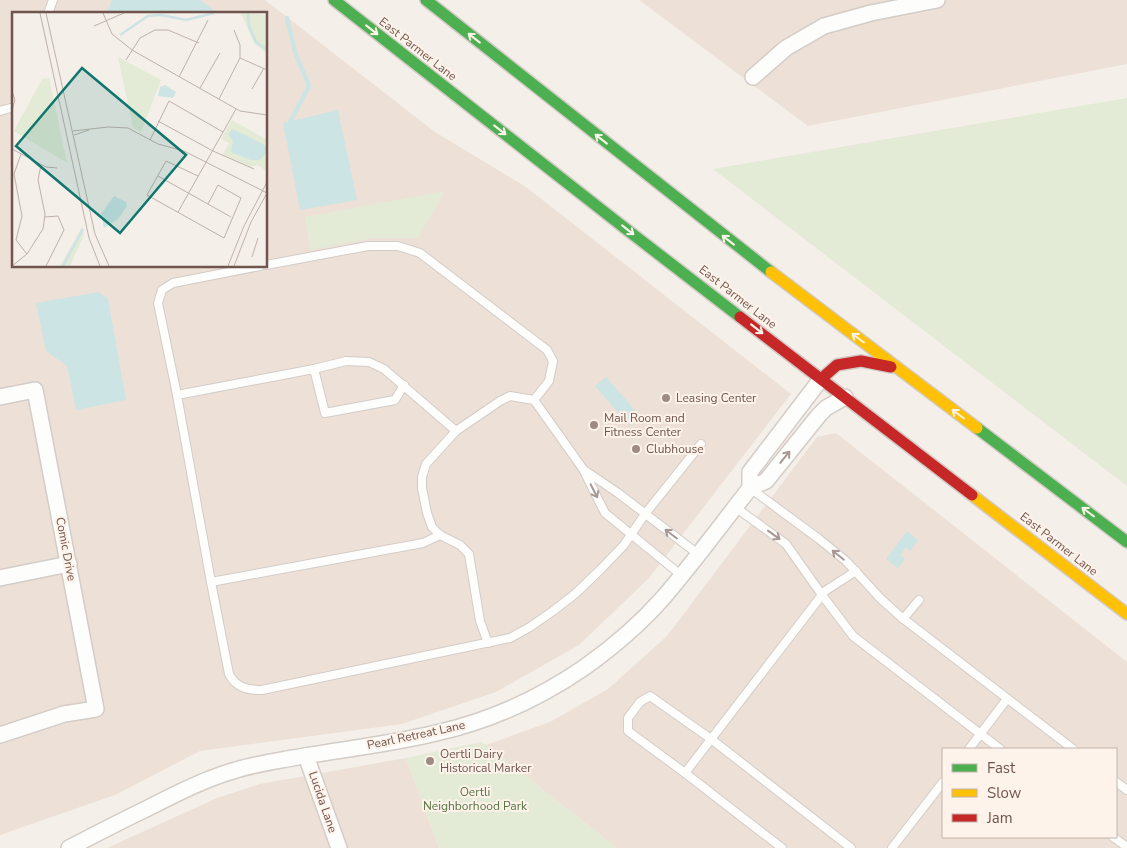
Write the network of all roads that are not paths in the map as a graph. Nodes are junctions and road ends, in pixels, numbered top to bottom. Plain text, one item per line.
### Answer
1 (53, 0) edge
2 (334, 0) edge
3 (426, 0) edge
4 (937, 0) edge
5 (869, 6) edge
6 (49, 12) edge
7 (753, 77) dead end
8 (268, 265) edge
9 (250, 268) edge
10 (896, 368) junction
11 (314, 369) junction
12 (821, 379) junction
13 (404, 385) junction
14 (177, 395) junction
15 (0, 397) edge
16 (845, 397) junction
17 (534, 400) junction
18 (456, 430) junction
19 (701, 444) dead end
20 (583, 469) junction
21 (750, 488) junction
22 (735, 507) junction
23 (645, 514) junction
24 (631, 534) junction
25 (440, 535) junction
26 (1127, 542) edge
27 (698, 554) junction
28 (69, 564) junction
29 (856, 571) junction
30 (681, 575) junction
31 (0, 578) edge
32 (211, 582) junction
33 (822, 595) junction
34 (919, 600) dead end
35 (1127, 614) edge
36 (903, 620) junction
37 (488, 643) junction
38 (1008, 699) junction
39 (980, 734) junction
40 (0, 735) edge
41 (711, 739) junction
42 (970, 748) edge
43 (999, 748) edge
44 (1072, 748) edge
45 (306, 756) junction
46 (685, 772) junction
47 (942, 783) edge
48 (1114, 838) edge
49 (1127, 847) edge
50 (69, 848) edge
51 (339, 848) edge
52 (782, 848) edge
53 (851, 848) edge
54 (892, 848) edge

1 - 6 lane
2 -> 12 main road, East Parmer Lane
10 -> 3 main road
4 - 5 street
5 - 7 street
8 - 17 lane
9 - 14 lane
10 - 12 main road
26 -> 10 main road
11 - 13 lane
11 - 13 lane
11 - 14 lane
12 - 16 main road, East Parmer Lane
12 - 21 street, Pearl Retreat Lane
13 - 18 lane
14 - 32 lane
15 - 28 street, Comic Drive
21 -> 16 street, Pearl Retreat Lane
16 - 35 main road, East Parmer Lane
17 - 18 lane
17 - 20 lane
18 - 25 lane
19 - 23 lane
20 - 23 lane
20 -> 24 lane
21 - 22 street, Pearl Retreat Lane
29 -> 21 lane
22 - 27 street, Pearl Retreat Lane
22 -> 33 lane
23 - 24 lane
27 -> 23 lane
24 - 30 lane
24 - 37 lane
25 - 32 lane
25 - 37 lane
27 - 30 street, Pearl Retreat Lane
28 - 31 street
28 - 40 street, Comic Drive
29 - 33 lane
29 - 36 lane
30 - 45 street, Pearl Retreat Lane
32 - 37 lane
33 - 39 lane
33 - 41 lane
34 - 36 lane
36 - 38 lane
38 - 39 lane
38 - 44 lane
39 - 42 lane
39 - 43 lane
41 - 46 lane
41 - 46 lane
41 - 53 lane
45 - 50 street, Pearl Retreat Lane
45 - 51 street, Lucida Lane
46 - 52 lane
47 - 54 lane
48 - 49 lane

